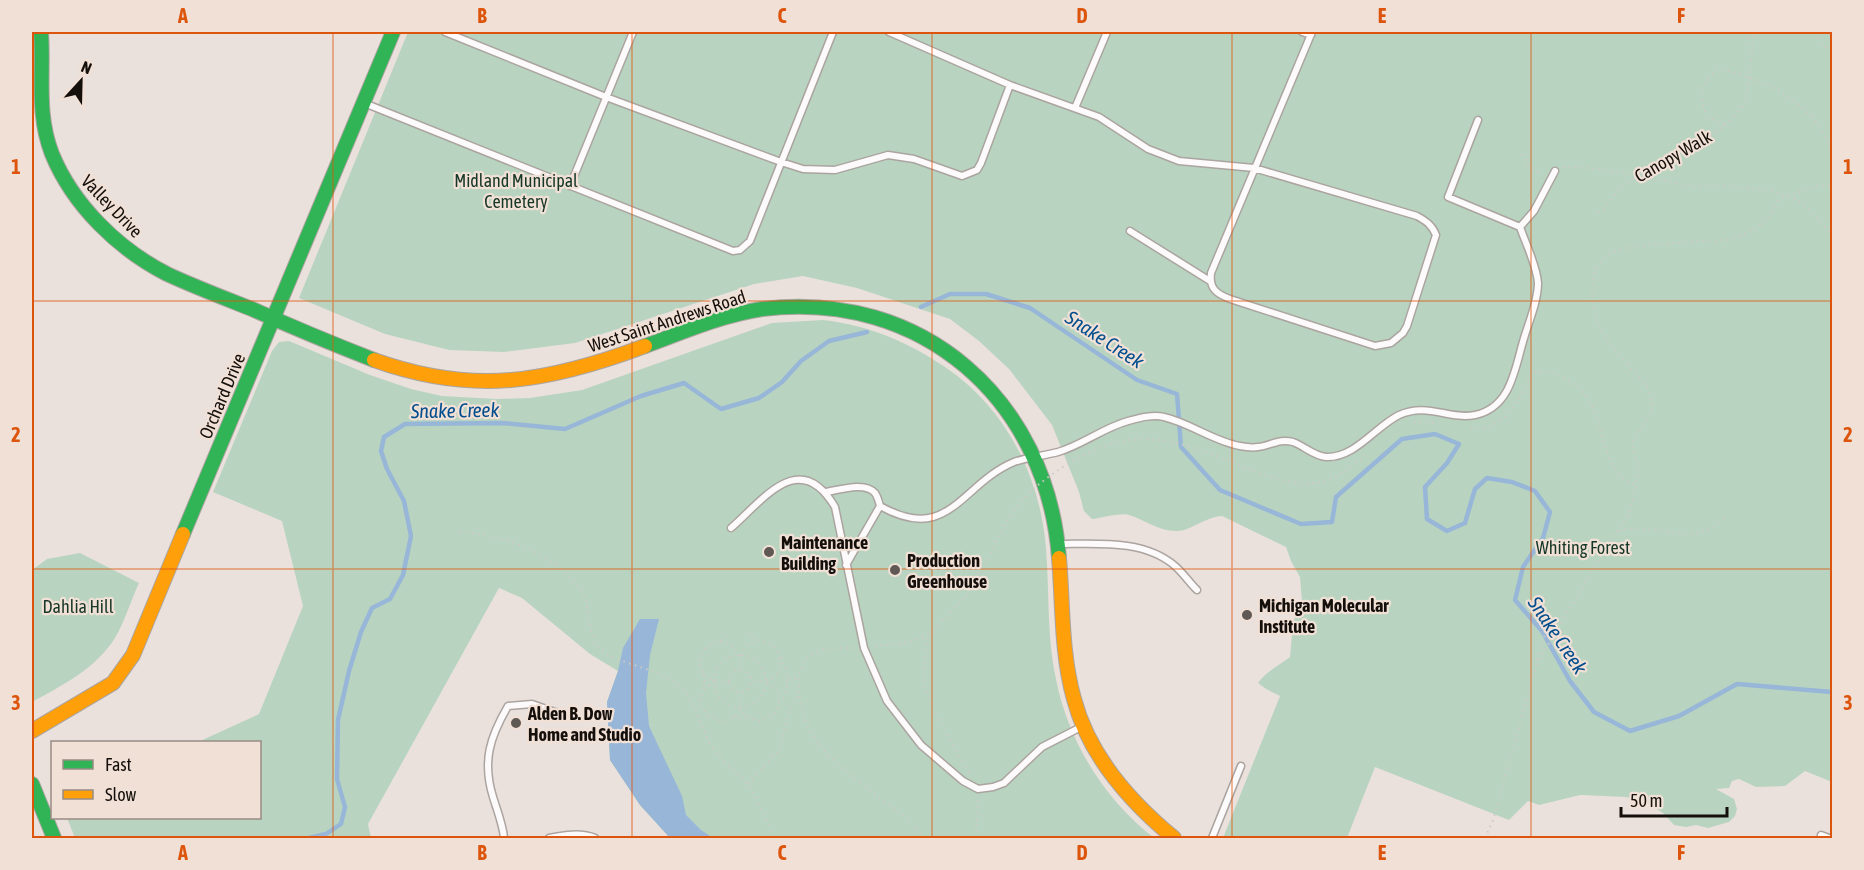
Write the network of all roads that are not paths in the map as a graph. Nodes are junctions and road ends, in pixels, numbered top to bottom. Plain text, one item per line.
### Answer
1 (41, 32) edge
2 (393, 32) edge
3 (445, 32) edge
4 (633, 32) edge
5 (833, 32) edge
6 (889, 32) edge
7 (1107, 32) edge
8 (1302, 32) edge
9 (1312, 33) edge
10 (1010, 85) junction
11 (606, 97) junction
12 (364, 103) junction
13 (1075, 108) junction
14 (1478, 120) dead end
15 (781, 162) junction
16 (1254, 168) junction
17 (1555, 171) road end
18 (570, 186) junction
19 (1520, 227) junction
20 (1130, 231) dead end
21 (1210, 281) junction
22 (274, 319) junction
23 (1035, 456) junction
24 (826, 492) junction
25 (880, 506) junction
26 (731, 528) dead end
27 (1058, 544) junction
28 (846, 565) junction
29 (1197, 590) dead end
30 (561, 714) dead end
31 (1083, 726) junction
32 (32, 731) edge
33 (1241, 766) dead end
34 (32, 784) edge
35 (1821, 835) dead end
36 (54, 838) edge
37 (504, 838) edge
38 (549, 838) edge
39 (595, 838) edge
40 (1174, 838) edge
41 (1212, 838) edge
42 (1829, 838) edge

1 - 22 street, Valley Drive
2 - 12 street, Orchard Drive
3 - 11 lane
4 - 11 lane
5 - 15 lane
6 - 10 lane
7 - 13 lane
8 - 9 lane
9 - 16 lane
10 - 13 lane
10 - 15 lane
11 - 15 lane
11 - 18 lane
12 - 18 lane
12 - 22 street, Orchard Drive
13 - 16 lane
14 - 19 lane
15 - 18 lane
16 - 21 lane
16 - 21 lane
17 - 19 lane
19 - 23 lane
20 - 21 lane
22 - 23 street, West Saint Andrews Road
22 - 32 street, Orchard Drive
23 - 25 lane
23 - 27 street, West Saint Andrews Road
24 - 25 lane
24 - 26 lane
24 - 28 lane
25 - 28 lane
27 - 29 lane
27 - 31 street, West Saint Andrews Road
28 - 31 lane
30 - 37 lane
31 - 40 street, West Saint Andrews Road
33 - 41 lane
34 - 36 street
35 - 42 lane
38 - 39 lane

